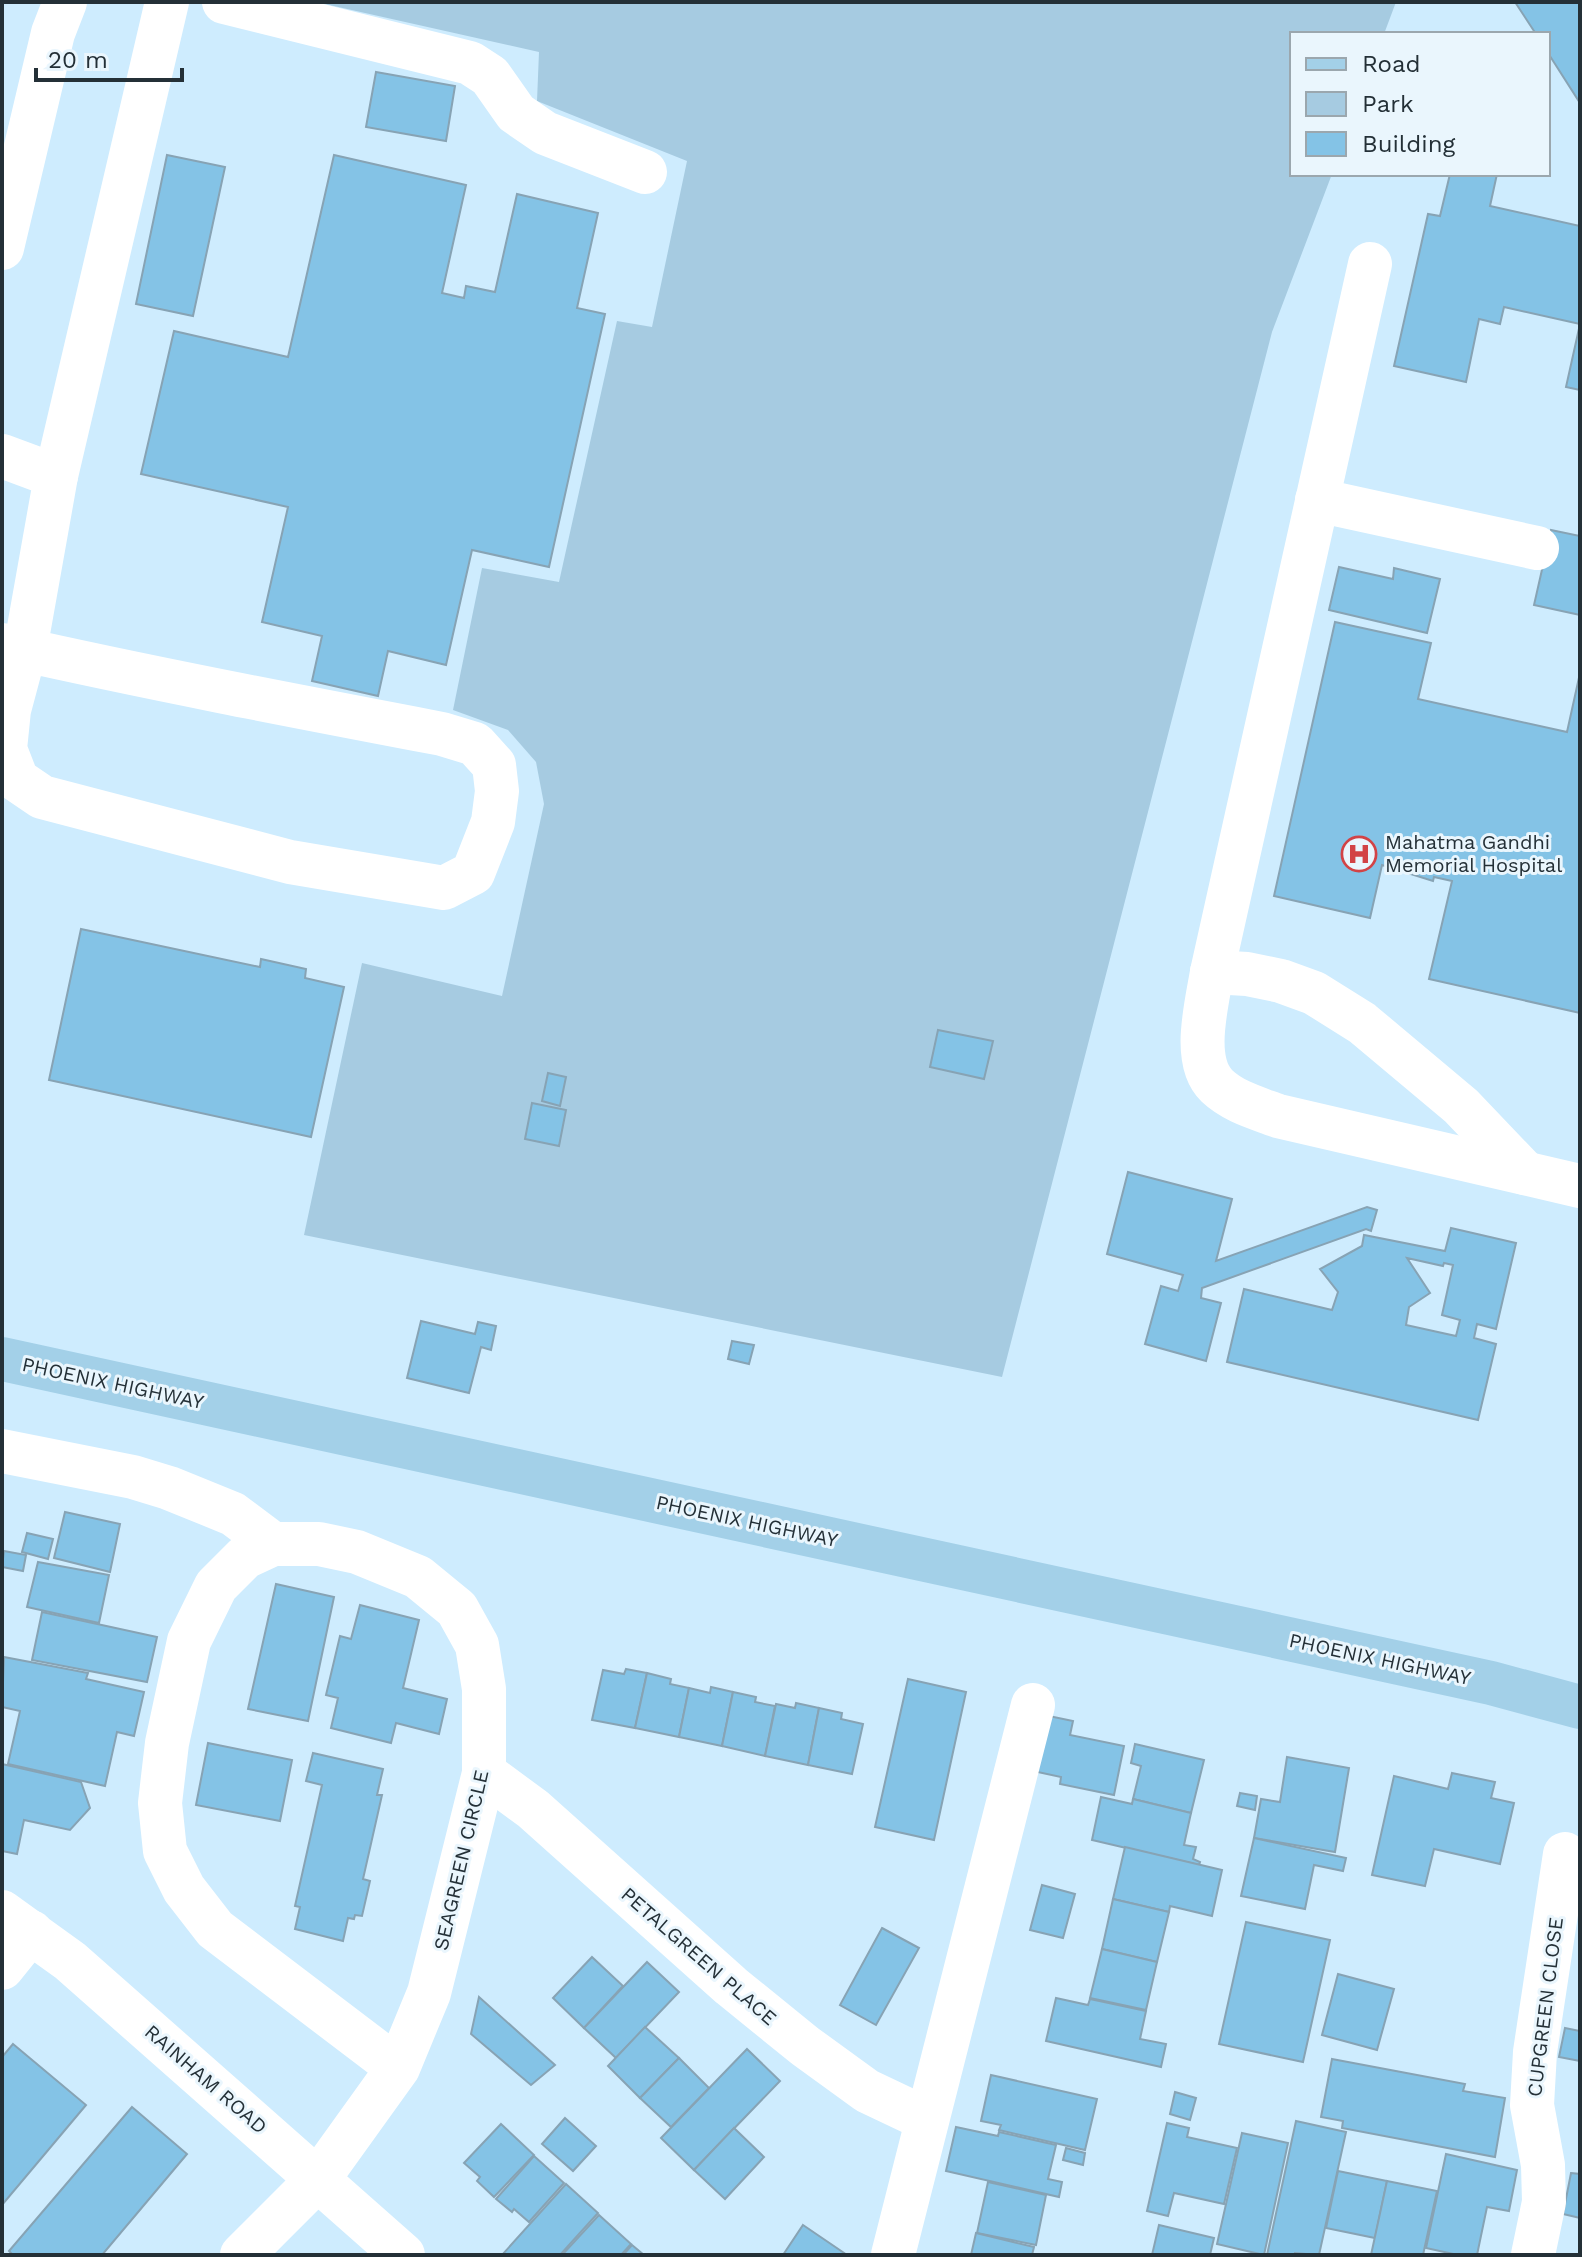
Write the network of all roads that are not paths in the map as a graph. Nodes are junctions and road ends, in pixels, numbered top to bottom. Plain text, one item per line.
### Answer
1 (65, 2) edge
2 (167, 2) edge
3 (224, 2) edge
4 (645, 172) dead end
5 (2, 248) edge
6 (1370, 264) dead end
7 (2, 456) edge
8 (56, 476) junction
9 (1317, 500) junction
10 (1537, 548) dead end
11 (13, 647) edge
12 (1212, 972) junction
13 (1525, 1173) junction
14 (1580, 1186) edge
15 (2, 1359) edge
16 (2, 1451) edge
17 (273, 1544) junction
18 (1491, 1683) junction
19 (1580, 1695) edge
20 (1033, 1705) dead end
21 (1580, 1707) edge
22 (484, 1773) junction
23 (1565, 1854) dead end
24 (16, 1922) edge
25 (2, 1968) edge
26 (398, 2068) junction
27 (926, 2119) junction
28 (319, 2178) junction
29 (242, 2255) edge
30 (403, 2255) edge
31 (893, 2255) edge
32 (1533, 2255) edge

1 - 5 street
2 - 8 street
3 - 4 street
6 - 9 street
7 - 8 street
8 - 11 street
9 - 10 street
9 - 12 street
11 - 11 street
12 - 13 street
12 - 13 street
13 - 14 street
15 - 18 main road, PHOENIX HIGHWAY
16 - 17 street
17 - 22 street, SEAGREEN CIRCLE
17 - 26 street, SEAGREEN CIRCLE
18 - 19 main road, PHOENIX HIGHWAY
18 - 21 main road, PHOENIX HIGHWAY
20 - 27 street
22 - 26 street, SEAGREEN CIRCLE
22 - 27 street, PETALGREEN PLACE
23 - 32 street, CUPGREEN CLOSE
24 - 25 street
24 - 28 street, RAINHAM ROAD
26 - 28 street, SEAGREEN CIRCLE
27 - 31 street
28 - 29 street, SEAGREEN CIRCLE
28 - 30 street, RAINHAM ROAD

